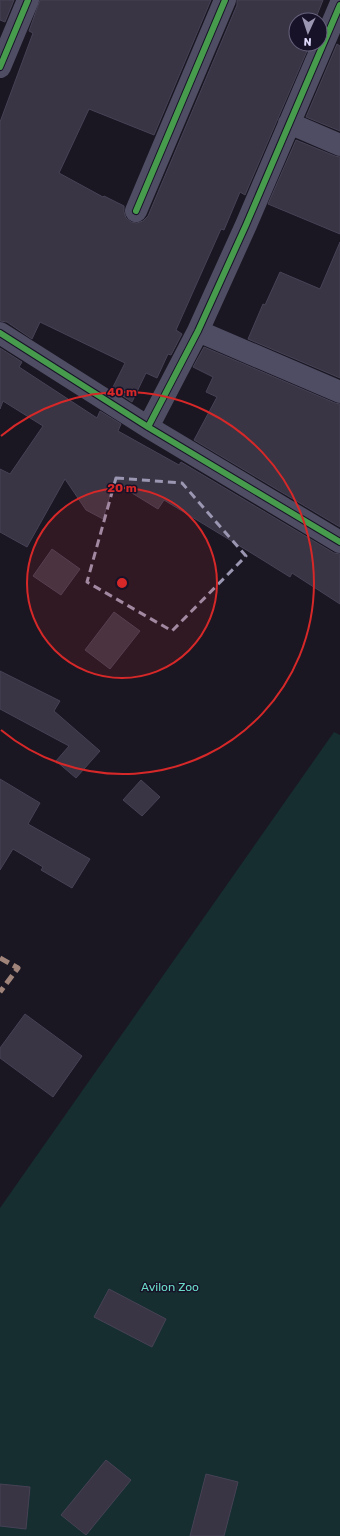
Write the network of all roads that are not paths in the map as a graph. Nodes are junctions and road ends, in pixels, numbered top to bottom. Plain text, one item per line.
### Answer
1 (28, 0) edge
2 (225, 0) edge
3 (340, 5) edge
4 (0, 67) edge
5 (289, 123) junction
6 (340, 145) edge
7 (136, 210) dead end
8 (198, 330) junction
9 (0, 333) edge
10 (340, 392) edge
11 (148, 427) junction
12 (340, 542) edge

1 - 4 street
2 - 7 street
3 - 5 street
5 - 6 street
5 - 8 street
8 - 10 street
8 - 11 street
9 - 11 street
11 - 12 street

